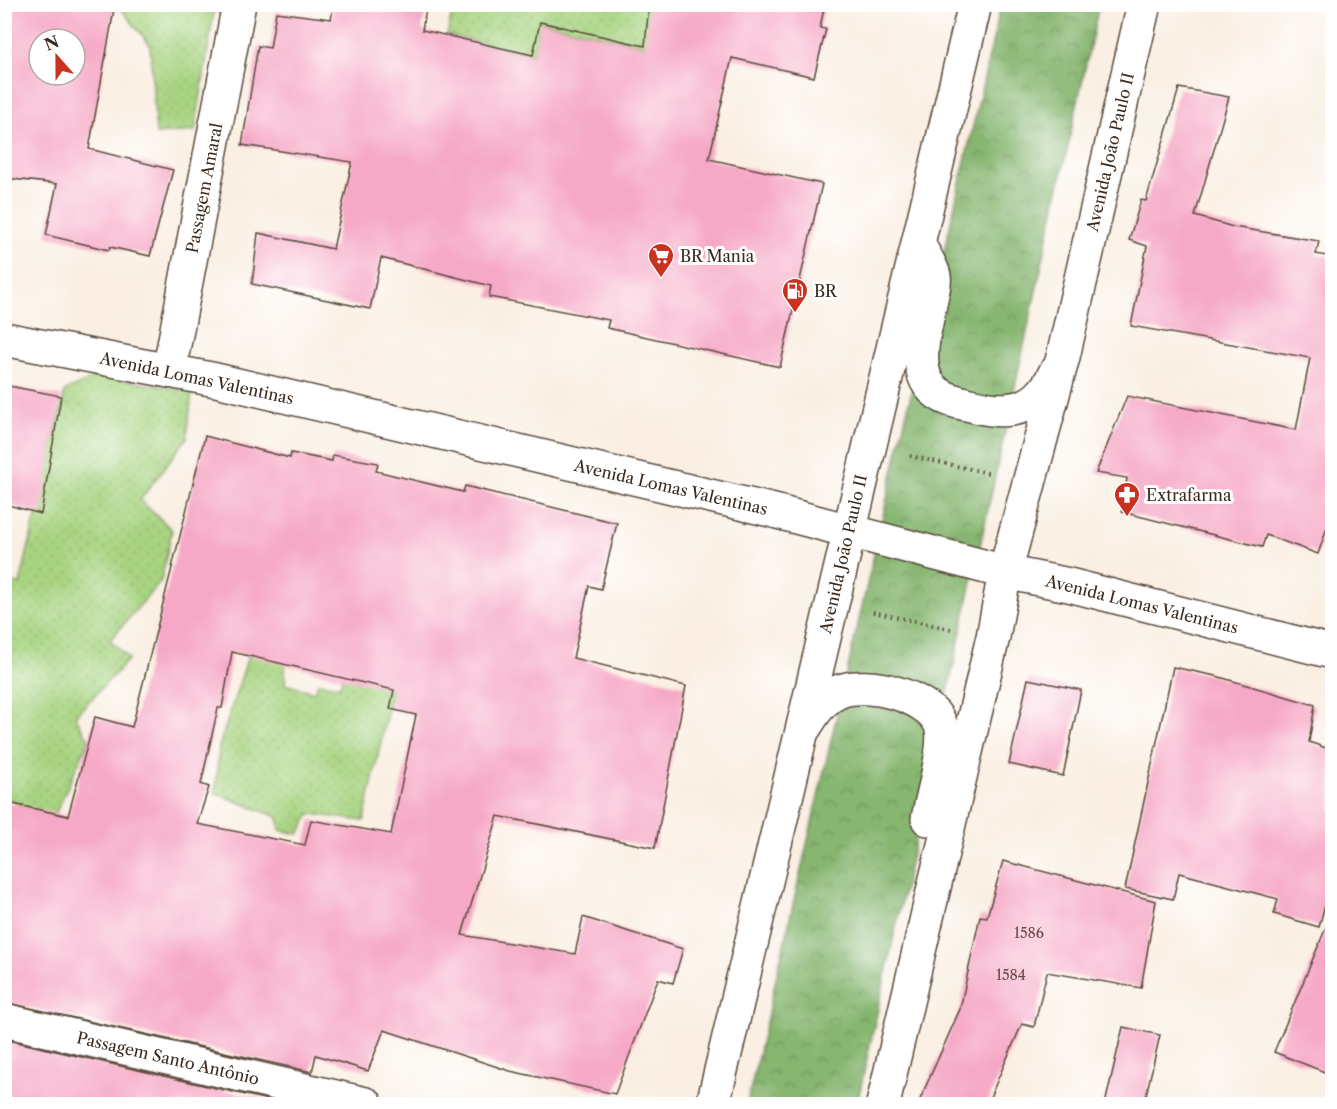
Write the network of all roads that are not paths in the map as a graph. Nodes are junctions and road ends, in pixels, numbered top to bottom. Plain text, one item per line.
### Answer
1 (239, 4) edge
2 (975, 4) edge
3 (1144, 4) edge
4 (918, 244) junction
5 (4, 339) edge
6 (1063, 357) junction
7 (169, 371) junction
8 (851, 530) junction
9 (1005, 573) junction
10 (1332, 652) edge
11 (800, 737) junction
12 (940, 860) junction
13 (4, 1020) edge
14 (366, 1104) edge
15 (713, 1104) edge
16 (883, 1104) edge

1 - 7 main road, Passagem Amaral
2 - 4 main road, Avenida João Paulo II
3 - 6 main road, Avenida João Paulo II
4 - 6 main road
4 - 8 main road, Avenida João Paulo II
5 - 7 main road, Avenida Lomas Valentinas
6 - 9 main road, Avenida João Paulo II
7 - 8 main road, Avenida Lomas Valentinas
8 - 9 main road, Avenida Lomas Valentinas
8 - 11 main road, Avenida João Paulo II
9 - 10 main road, Avenida Lomas Valentinas
9 - 12 main road, Avenida João Paulo II
11 - 12 main road
11 - 15 main road, Avenida João Paulo II
12 - 16 main road, Avenida João Paulo II
13 - 14 main road, Passagem Santo Antônio

